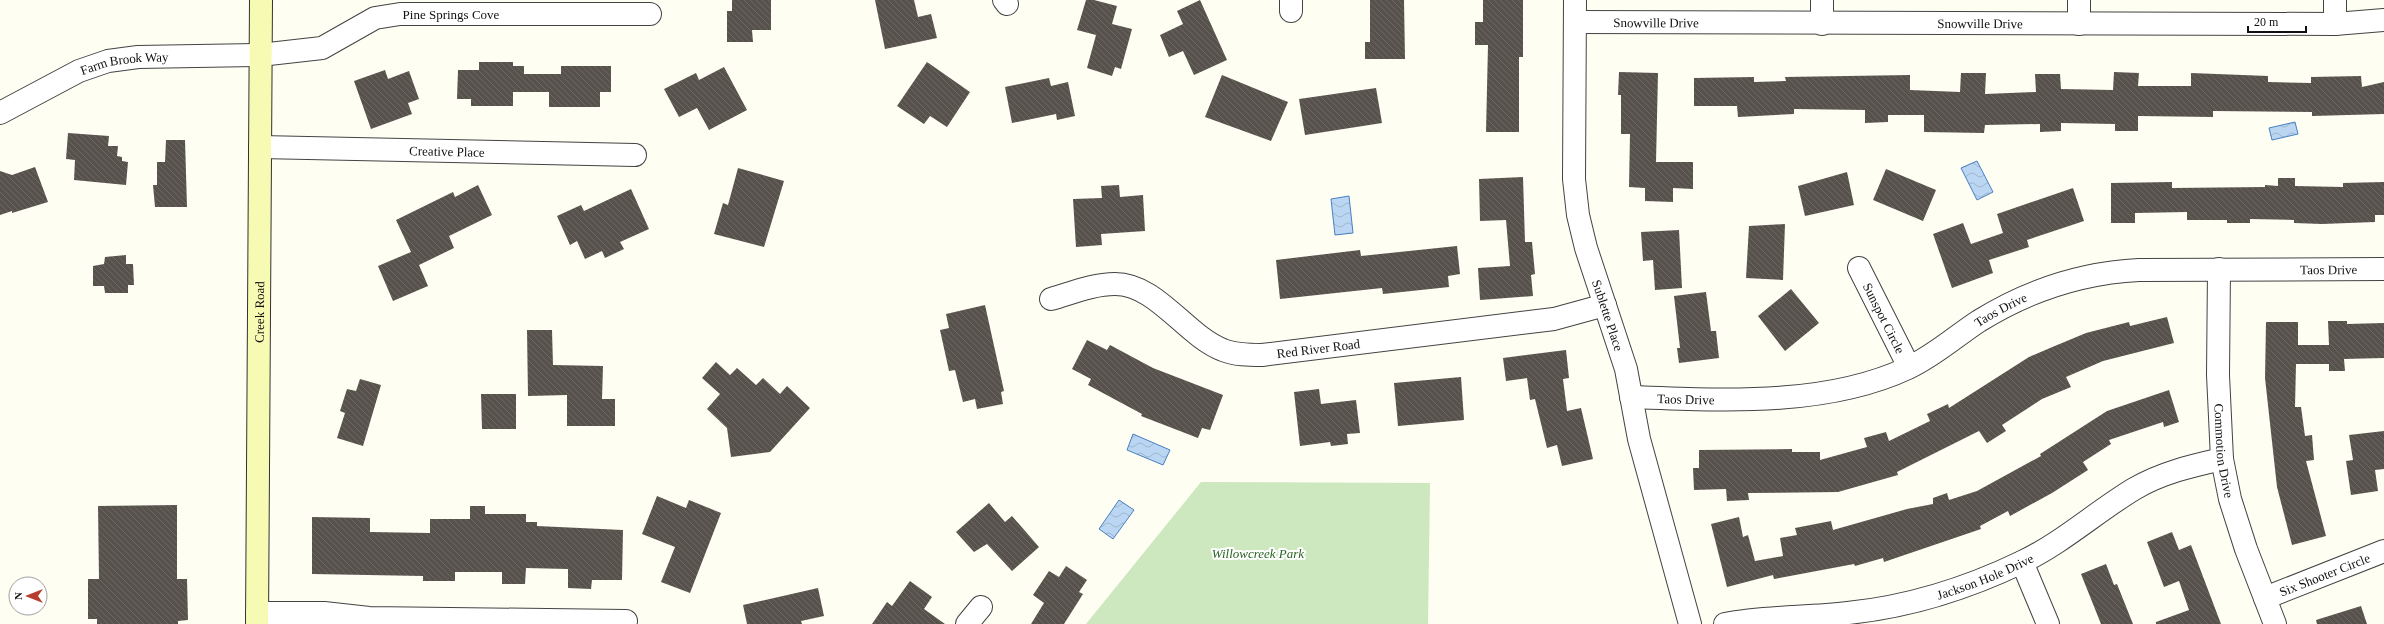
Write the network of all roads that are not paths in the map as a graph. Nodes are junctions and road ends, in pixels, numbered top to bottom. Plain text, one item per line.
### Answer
1 (261, 0) edge
2 (1575, 0) edge
3 (1822, 0) edge
4 (2079, 0) edge
5 (2335, 0) edge
6 (650, 14) dead end
7 (2384, 20) edge
8 (1575, 22) junction
9 (1822, 24) junction
10 (2079, 24) junction
11 (2335, 24) junction
12 (260, 55) junction
13 (0, 113) edge
14 (260, 147) junction
15 (635, 155) dead end
16 (1859, 268) dead end
17 (2219, 269) junction
18 (2384, 269) edge
19 (1050, 299) dead end
20 (1605, 305) junction
21 (1909, 367) junction
22 (1631, 397) junction
23 (2222, 459) junction
24 (2384, 551) edge
25 (2022, 562) junction
26 (2265, 598) junction
27 (981, 606) dead end
28 (257, 618) edge
29 (626, 621) dead end
30 (967, 624) edge
31 (1690, 624) edge
32 (1725, 624) edge
33 (2048, 624) edge
34 (2275, 624) edge

1 - 12 street, Creek Road
2 - 8 street, Sublette Place
3 - 9 street
4 - 10 street
5 - 11 street
6 - 12 street, Pine Springs Cove
7 - 11 street, Snowville Drive
8 - 9 street, Snowville Drive
8 - 20 street, Sublette Place
9 - 10 street, Snowville Drive
10 - 11 street, Snowville Drive
12 - 13 street, Farm Brook Way
12 - 14 street, Creek Road
14 - 15 street, Creative Place
14 - 28 street, Creek Road
16 - 21 street, Sunspot Circle
17 - 18 street, Taos Drive
17 - 21 street, Taos Drive
17 - 23 street, Commotion Drive
19 - 20 street, Red River Road
20 - 22 street, Sublette Place
21 - 22 street, Taos Drive
22 - 31 street, Sublette Place
23 - 25 street, Jackson Hole Drive
23 - 26 street, Commotion Drive
24 - 26 street, Six Shooter Circle
25 - 32 street, Jackson Hole Drive
25 - 33 street
26 - 34 street, Commotion Drive
27 - 30 street
28 - 29 street

